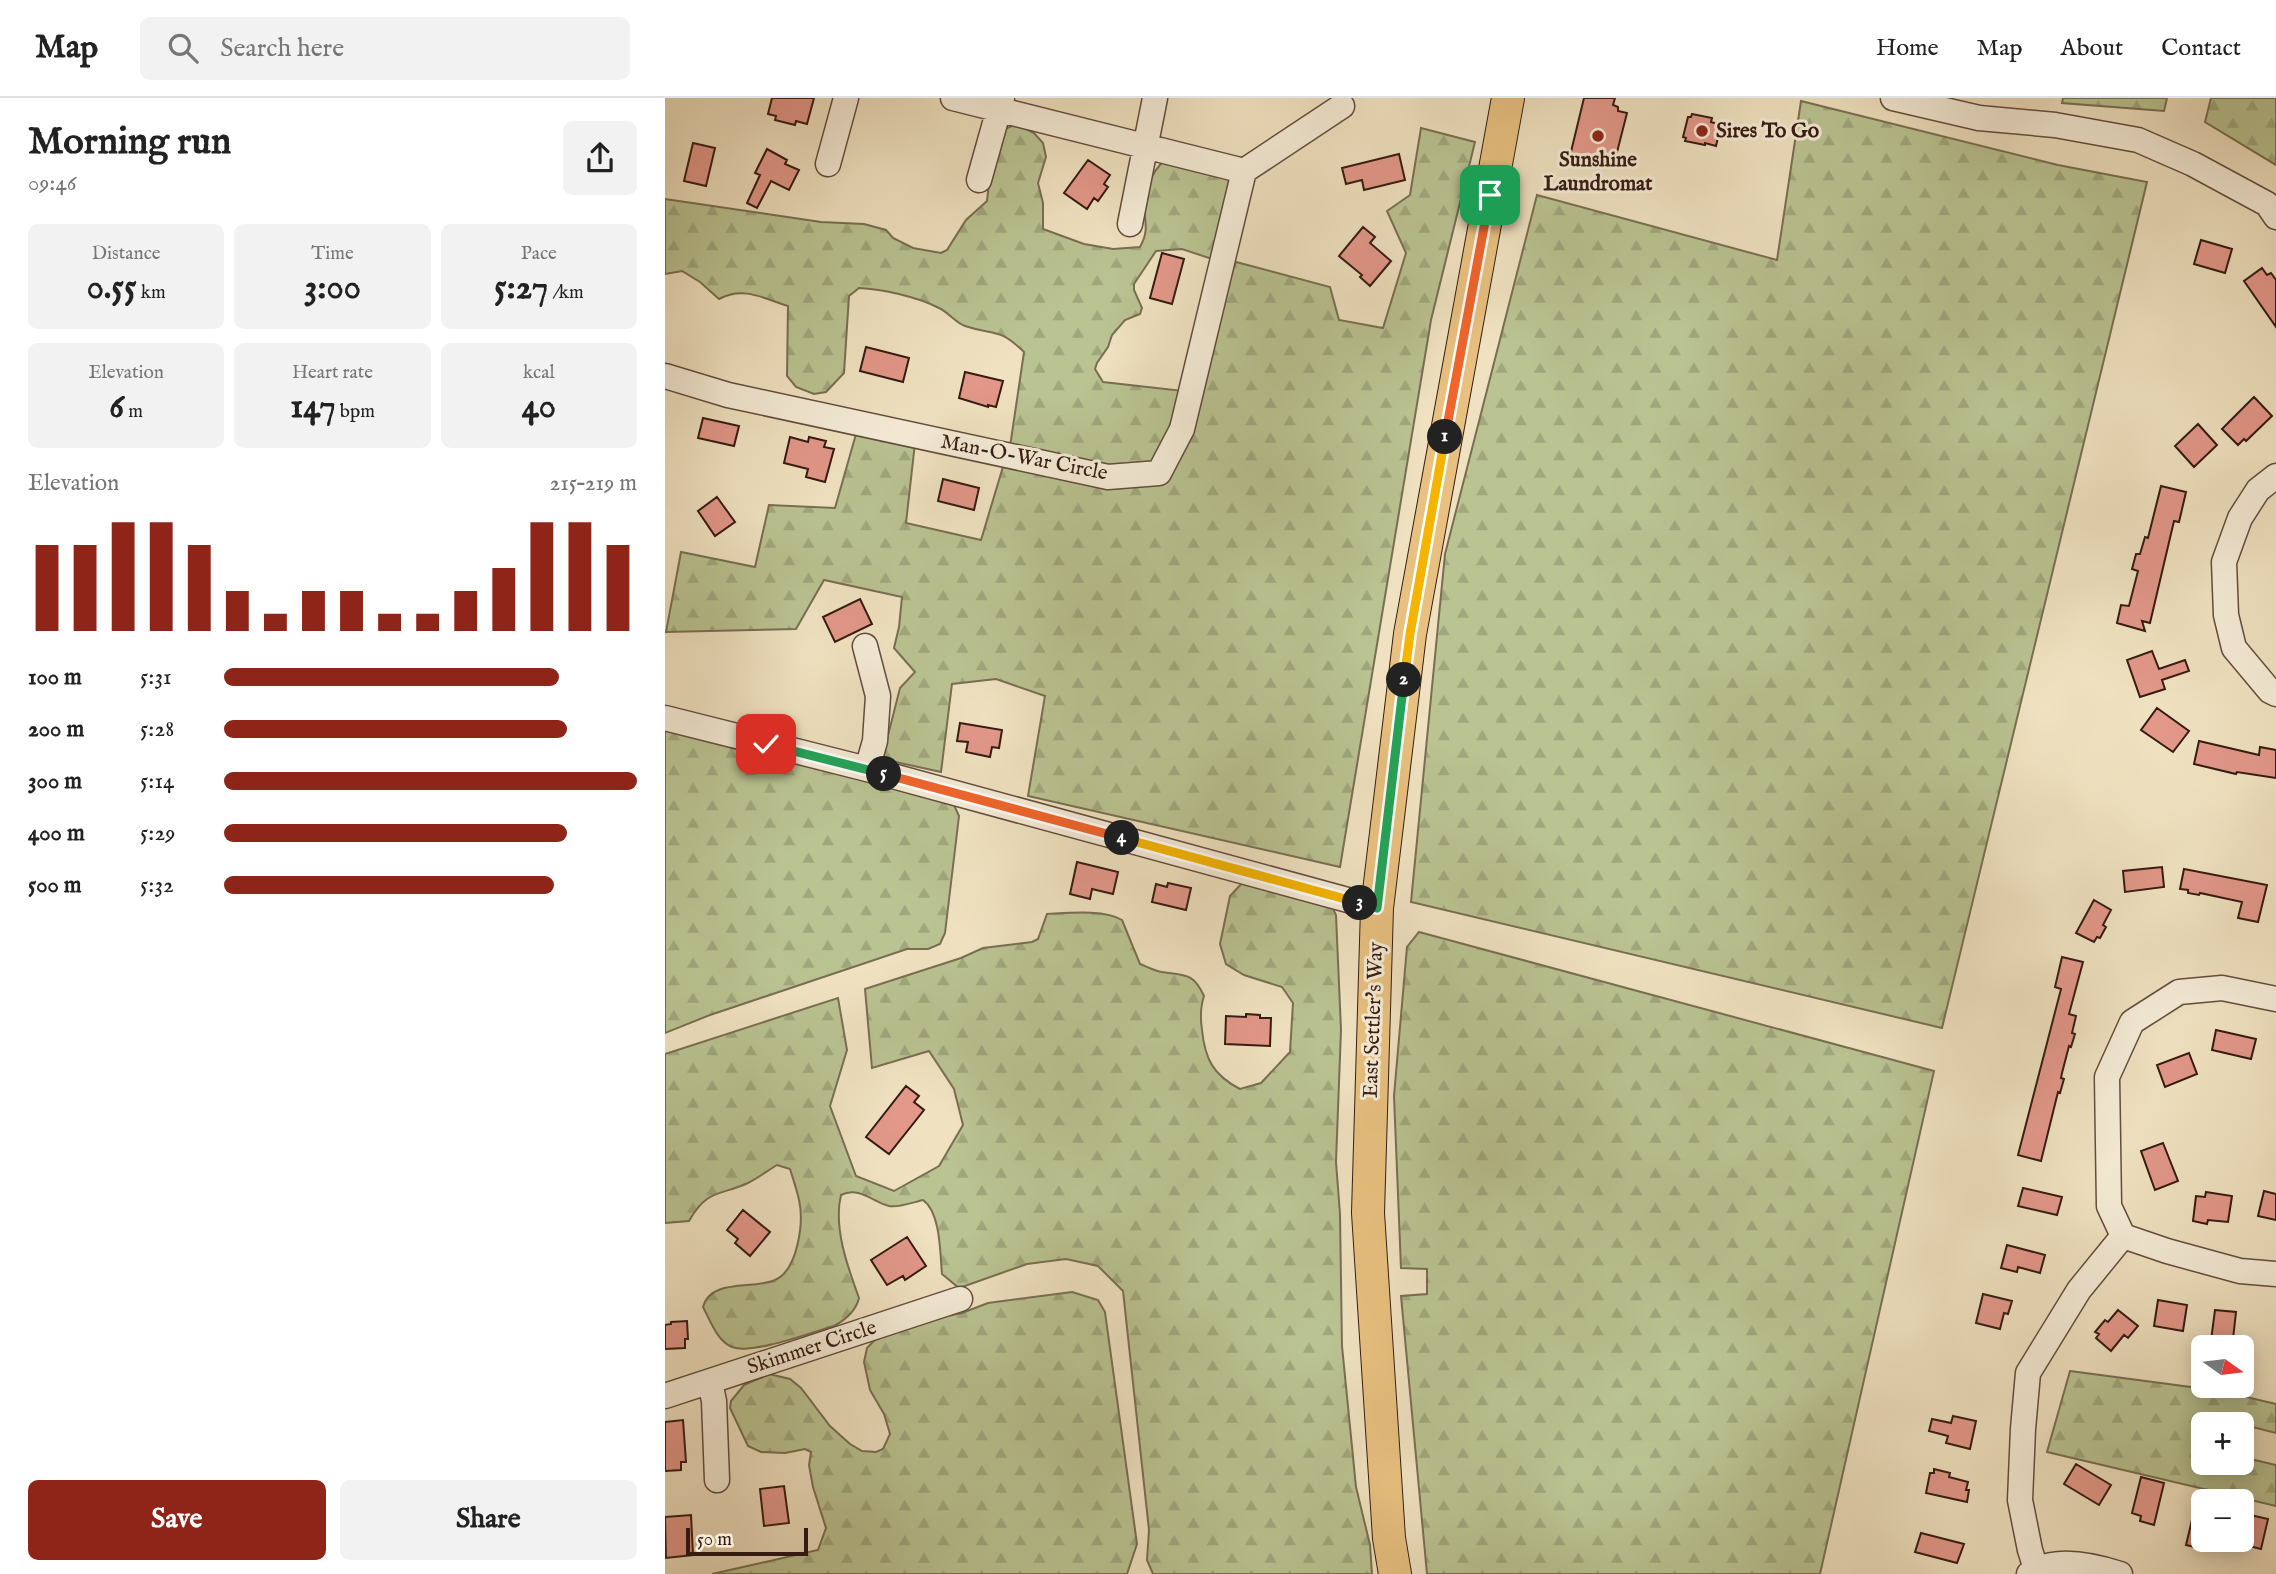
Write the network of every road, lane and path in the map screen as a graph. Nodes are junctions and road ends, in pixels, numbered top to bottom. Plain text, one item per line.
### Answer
1 (846, 98) edge
2 (953, 98) edge
3 (1155, 98) edge
4 (1509, 98) edge
5 (1893, 98) edge
6 (1000, 103) edge
7 (1953, 105) edge
8 (1342, 106) dead end
9 (1146, 147) junction
10 (828, 164) dead end
11 (1244, 171) junction
12 (979, 180) dead end
13 (2276, 217) edge
14 (1130, 225) dead end
15 (665, 376) edge
16 (2276, 476) edge
17 (866, 646) dead end
18 (2276, 694) edge
19 (665, 718) edge
20 (867, 769) junction
21 (1377, 908) junction
22 (2276, 999) edge
23 (2123, 1236) junction
24 (2276, 1274) edge
25 (960, 1299) dead end
26 (710, 1382) junction
27 (665, 1396) edge
28 (717, 1480) dead end
29 (2032, 1571) edge
30 (1395, 1574) edge
31 (2120, 1574) edge

1 - 10 street
2 - 6 street
3 - 9 street
4 - 21 main road, East Settler's Way
5 - 7 street
6 - 9 street
6 - 12 street
7 - 13 street
8 - 11 street
9 - 11 street
9 - 14 street
11 - 15 street, Man-O-War Circle
16 - 18 street
17 - 20 street
19 - 20 street
20 - 21 street
21 - 30 main road, East Settler's Way
22 - 23 street
23 - 24 street
23 - 29 street
25 - 26 street, Skimmer Circle
26 - 27 street, Skimmer Circle
26 - 28 street
29 - 31 street

